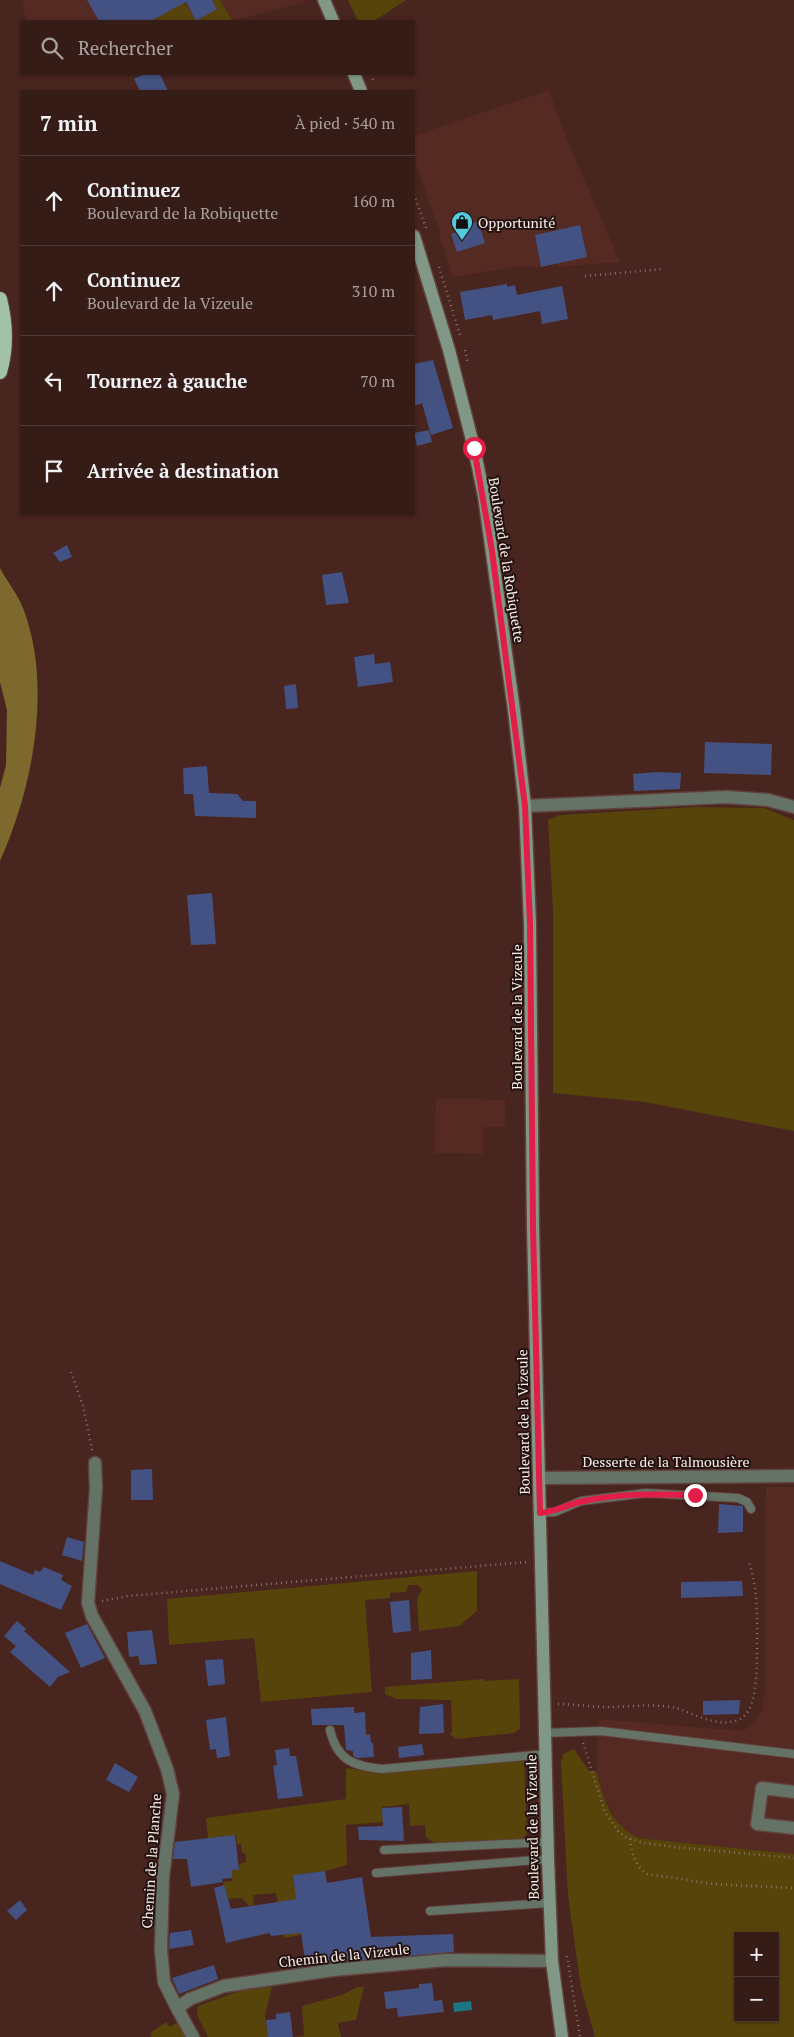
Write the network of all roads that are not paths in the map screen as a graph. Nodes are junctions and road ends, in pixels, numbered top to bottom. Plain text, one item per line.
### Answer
1 (324, 0) edge
2 (333, 20) edge
3 (354, 75) edge
4 (361, 90) edge
5 (415, 239) edge
6 (0, 298) edge
7 (0, 372) edge
8 (525, 806) junction
9 (794, 807) edge
10 (95, 1462) road end
11 (794, 1476) edge
12 (539, 1478) junction
13 (751, 1509) dead end
14 (540, 1513) junction
15 (330, 1730) dead end
16 (545, 1733) junction
17 (546, 1754) junction
18 (794, 1754) edge
19 (794, 1792) edge
20 (794, 1828) edge
21 (548, 1842) junction
22 (384, 1850) dead end
23 (548, 1859) junction
24 (376, 1873) dead end
25 (549, 1903) junction
26 (430, 1911) dead end
27 (552, 1961) junction
28 (177, 2008) junction
29 (193, 2037) edge
30 (562, 2037) edge

1 - 2 main road
3 - 4 main road
5 - 8 main road, Boulevard de la Robiquette
6 - 7 highway
8 - 9 street
8 - 12 main road, Boulevard de la Vizeule
10 - 28 street, Chemin de la Planche
11 - 12 street, Desserte de la Talmousière
12 - 14 main road, Boulevard de la Vizeule
13 - 14 lane
14 - 16 main road, Boulevard de la Vizeule
15 - 17 lane
16 - 17 main road, Boulevard de la Vizeule
16 - 18 lane
17 - 21 main road, Boulevard de la Vizeule
19 - 20 street
21 - 22 lane
21 - 23 main road, Boulevard de la Vizeule
23 - 24 lane
23 - 25 main road, Boulevard de la Vizeule
25 - 26 lane
25 - 27 main road, Boulevard de la Vizeule
27 - 28 street, Chemin de la Vizeule
27 - 30 main road, Boulevard de la Vizeule
28 - 29 street

